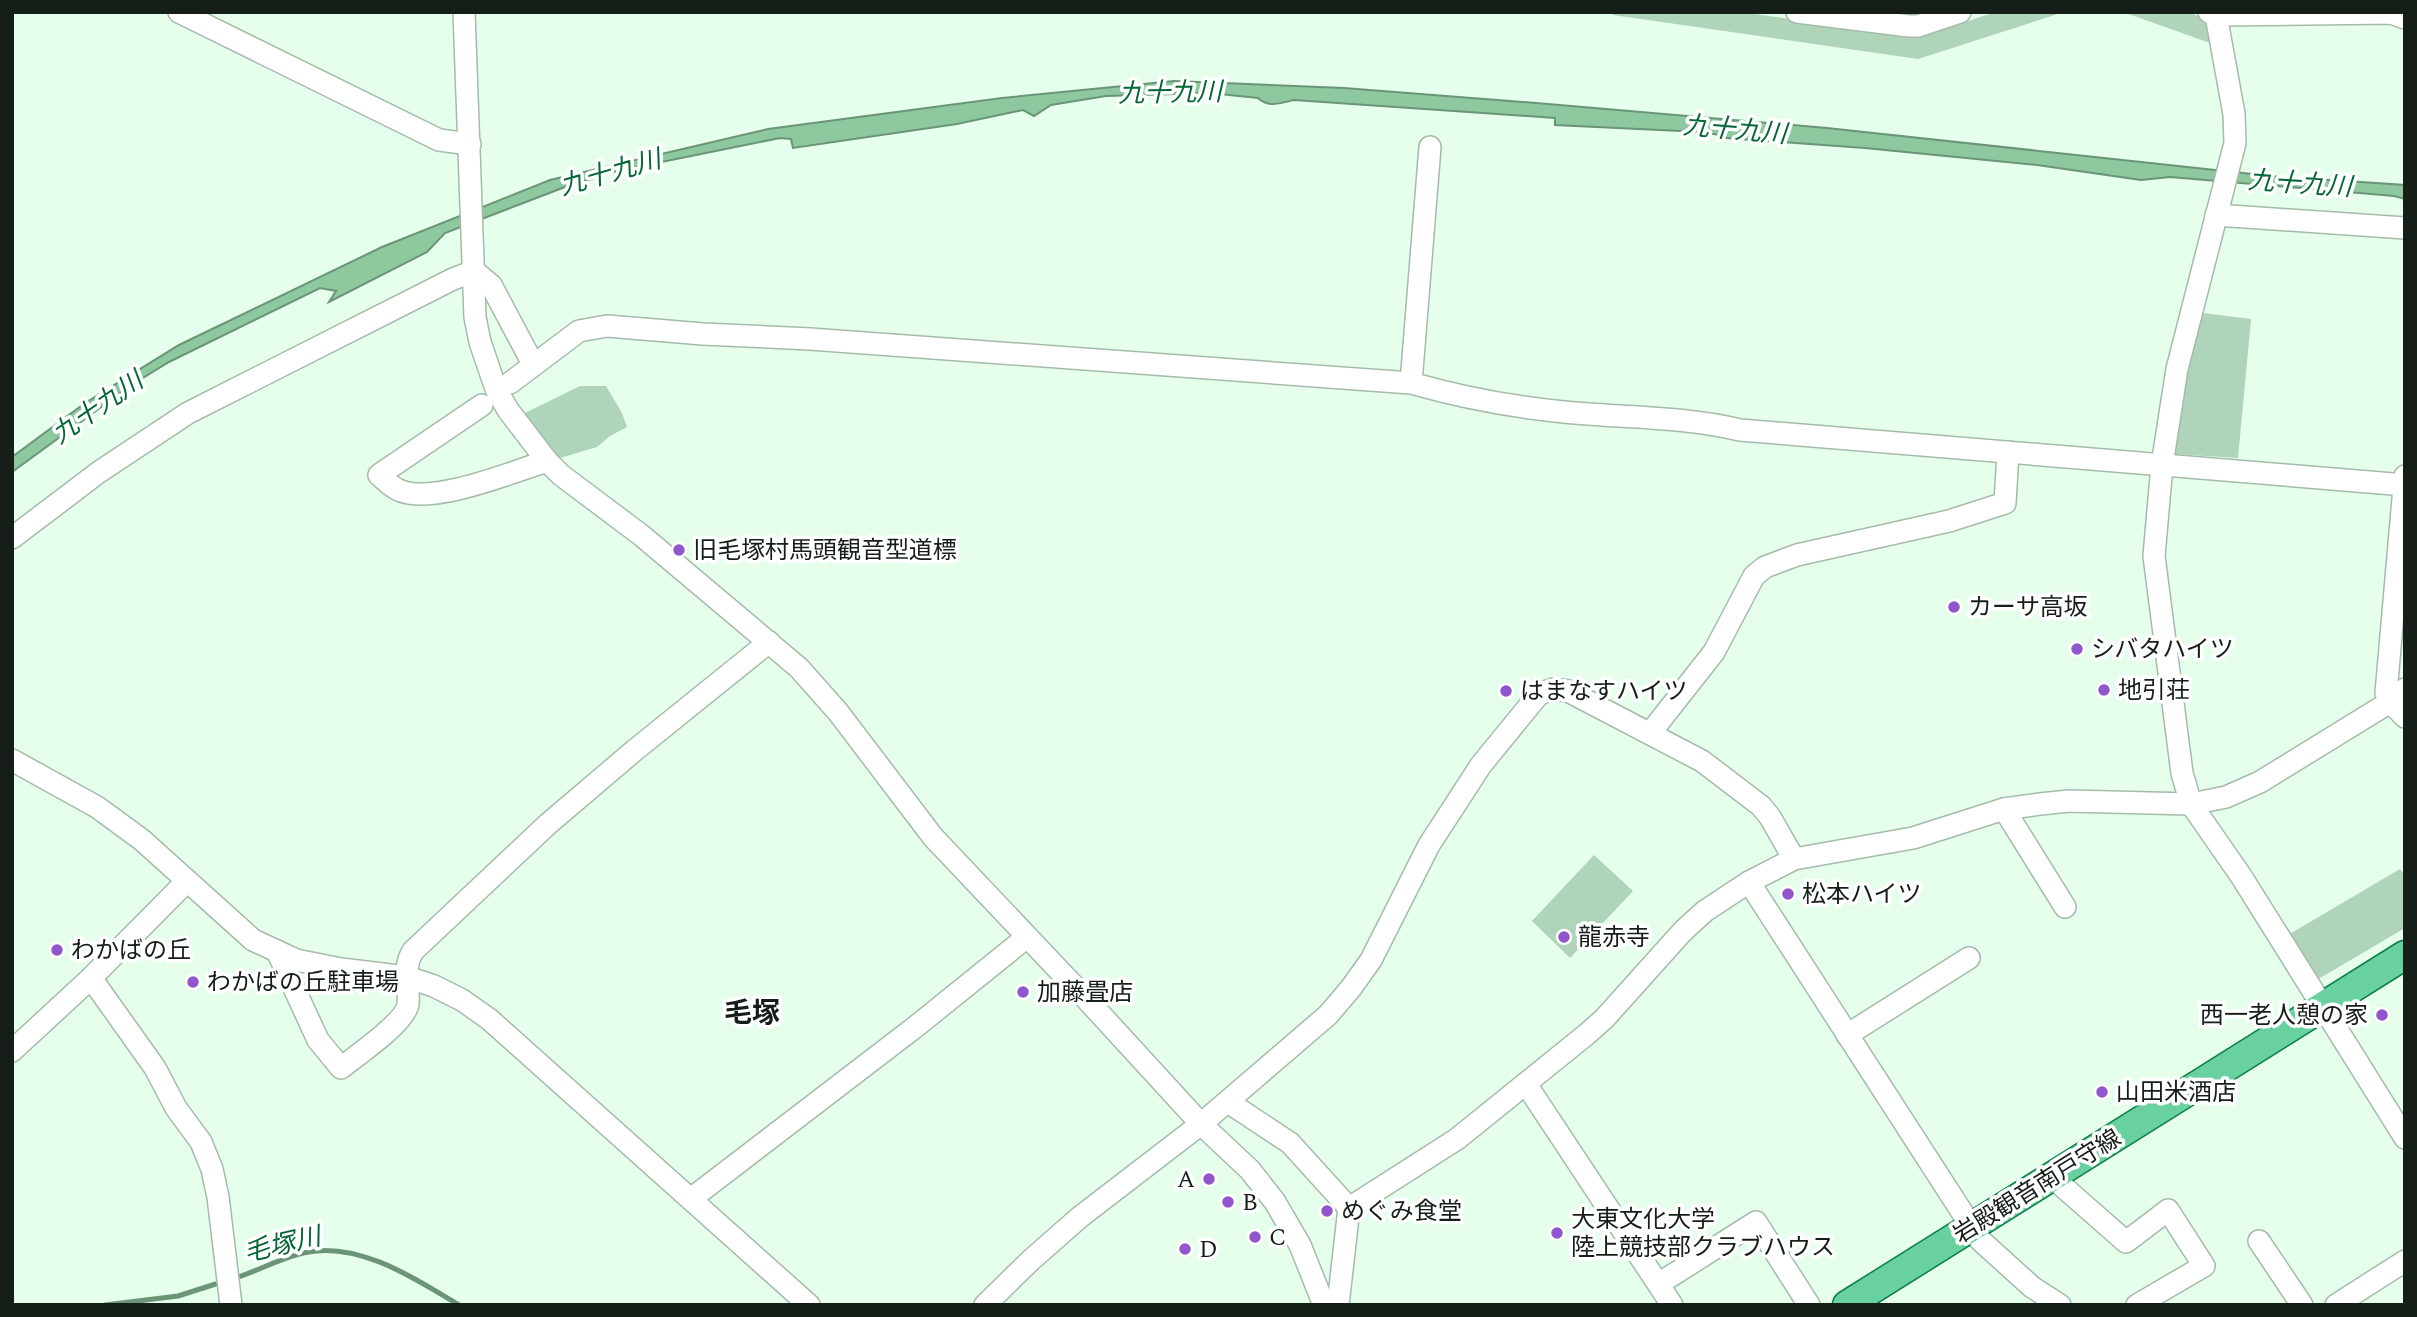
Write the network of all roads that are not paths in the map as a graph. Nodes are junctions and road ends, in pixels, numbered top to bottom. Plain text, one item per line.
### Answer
1 (179, 12) edge
2 (464, 12) edge
3 (1797, 12) edge
4 (1960, 12) edge
5 (2289, 13) edge
6 (2213, 14) edge
7 (2405, 18) edge
8 (1907, 19) edge
9 (470, 144) junction
10 (1430, 147) dead end
11 (2217, 212) junction
12 (2405, 228) edge
13 (474, 267) junction
14 (533, 364) junction
15 (510, 383) dead end
16 (1411, 383) junction
17 (482, 405) dead end
18 (2008, 452) junction
19 (547, 461) junction
20 (2162, 465) junction
21 (2405, 477) edge
22 (2404, 485) edge
23 (12, 538) edge
24 (769, 642) junction
25 (2400, 703) edge
26 (1651, 732) junction
27 (12, 760) edge
28 (2191, 804) junction
29 (2004, 809) junction
30 (1794, 859) junction
31 (187, 881) junction
32 (1749, 882) junction
33 (2065, 907) dead end
34 (1027, 937) junction
35 (276, 951) junction
36 (2405, 955) edge
37 (1969, 958) dead end
38 (407, 976) junction
39 (91, 978) junction
40 (2322, 1007) junction
41 (1847, 1035) junction
42 (12, 1051) edge
43 (1525, 1084) junction
44 (1228, 1101) junction
45 (1201, 1124) junction
46 (2405, 1138) edge
47 (2052, 1177) junction
48 (692, 1198) junction
49 (1349, 1208) junction
50 (1971, 1227) junction
51 (2259, 1241) dead end
52 (2405, 1261) edge
53 (1660, 1283) junction
54 (232, 1305) edge
55 (809, 1305) edge
56 (985, 1305) edge
57 (1324, 1305) edge
58 (1338, 1305) edge
59 (1672, 1305) edge
60 (1809, 1305) edge
61 (1847, 1305) edge
62 (2060, 1305) edge
63 (2137, 1305) edge
64 (2302, 1305) edge
65 (2336, 1305) edge

1 - 9 street
2 - 9 street
3 - 8 street
4 - 8 street
5 - 6 street
5 - 7 street
6 - 11 street
9 - 13 street
10 - 16 street
11 - 12 street
11 - 20 street
13 - 14 street
13 - 19 street
13 - 23 street
14 - 15 street
14 - 16 street
16 - 18 street
17 - 19 street
18 - 20 street
18 - 26 street
19 - 24 street
20 - 22 street
20 - 28 street
21 - 22 street
22 - 25 street
24 - 34 street
24 - 38 street
25 - 28 street
26 - 30 street
26 - 44 street
27 - 31 street
28 - 29 street
28 - 40 street
29 - 30 street
29 - 33 street
30 - 32 street
31 - 35 street
31 - 39 street
32 - 41 street
32 - 43 street
34 - 45 street
34 - 48 street
35 - 38 street
35 - 38 street
36 - 40 main road, 岩殿観音南戸守線
37 - 41 street
38 - 48 street
39 - 42 street
39 - 54 street
40 - 46 street
40 - 47 main road, 岩殿観音南戸守線
41 - 50 street
43 - 49 street
43 - 53 street
44 - 45 street
44 - 49 street
45 - 56 street
45 - 57 street
47 - 50 main road, 岩殿観音南戸守線
47 - 63 street
48 - 55 street
49 - 58 street
50 - 61 main road, 岩殿観音南戸守線
50 - 62 street
51 - 64 street
52 - 65 street
53 - 59 street
53 - 60 street

